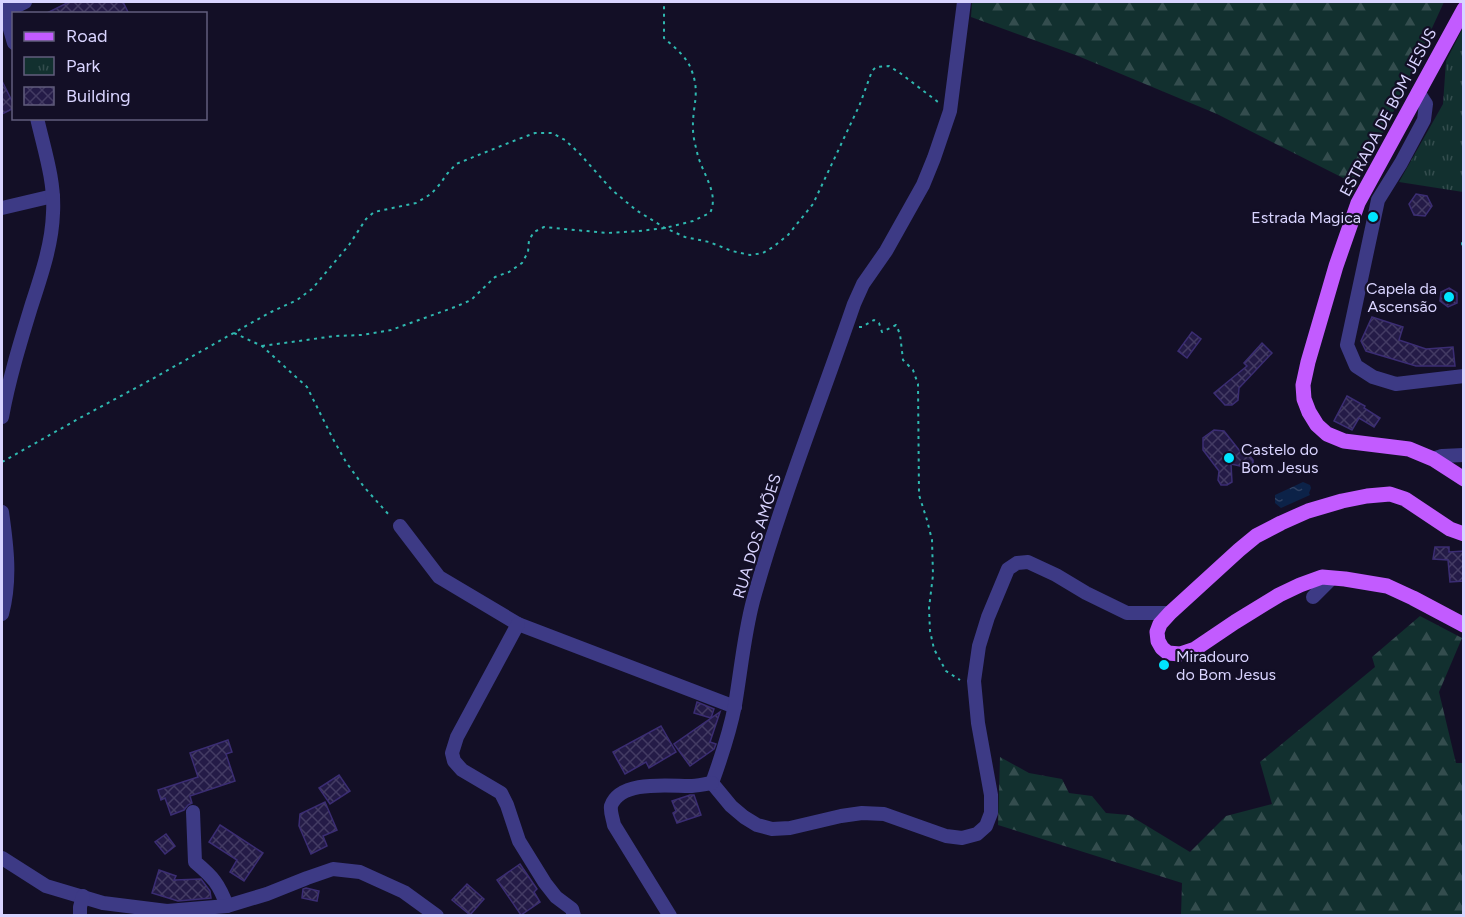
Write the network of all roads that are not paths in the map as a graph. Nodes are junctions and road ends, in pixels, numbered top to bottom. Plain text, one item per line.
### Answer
1 (25, 2) edge
2 (964, 2) edge
3 (3, 7) edge
4 (1464, 9) edge
5 (12, 36) edge
6 (1418, 92) junction
7 (37, 120) edge
8 (53, 196) junction
9 (31, 202) junction
10 (2, 208) edge
11 (2, 217) edge
12 (1464, 376) edge
13 (2, 417) edge
14 (1464, 455) edge
15 (1433, 459) junction
16 (1464, 479) edge
17 (2, 512) edge
18 (400, 526) road end
19 (1464, 534) edge
20 (1332, 578) junction
21 (1313, 597) dead end
22 (2, 613) edge
23 (1170, 613) junction
24 (519, 624) junction
25 (1464, 625) edge
26 (735, 707) junction
27 (712, 783) junction
28 (193, 812) dead end
29 (2, 858) edge
30 (83, 896) junction
31 (227, 906) junction
32 (80, 915) edge
33 (437, 915) edge
34 (574, 915) edge
35 (670, 915) edge

1 - 3 street
2 - 26 street, RUA DOS AMÕES
3 - 5 street
4 - 6 main road, ESTRADA DE BOM JESUS
6 - 12 street
6 - 15 main road, ESTRADA DE BOM JESUS
7 - 8 street
8 - 9 street
8 - 13 street
9 - 10 street
9 - 11 street
14 - 15 street
15 - 16 main road, ESTRADA DE BOM JESUS
17 - 22 street
18 - 24 street
19 - 23 main road
20 - 21 street
20 - 23 main road
20 - 25 main road
23 - 27 street
24 - 26 street
24 - 34 street
26 - 27 street, RUA DOS AMÕES
27 - 35 street
28 - 31 street
29 - 30 street
30 - 31 street
30 - 32 street
31 - 33 street

